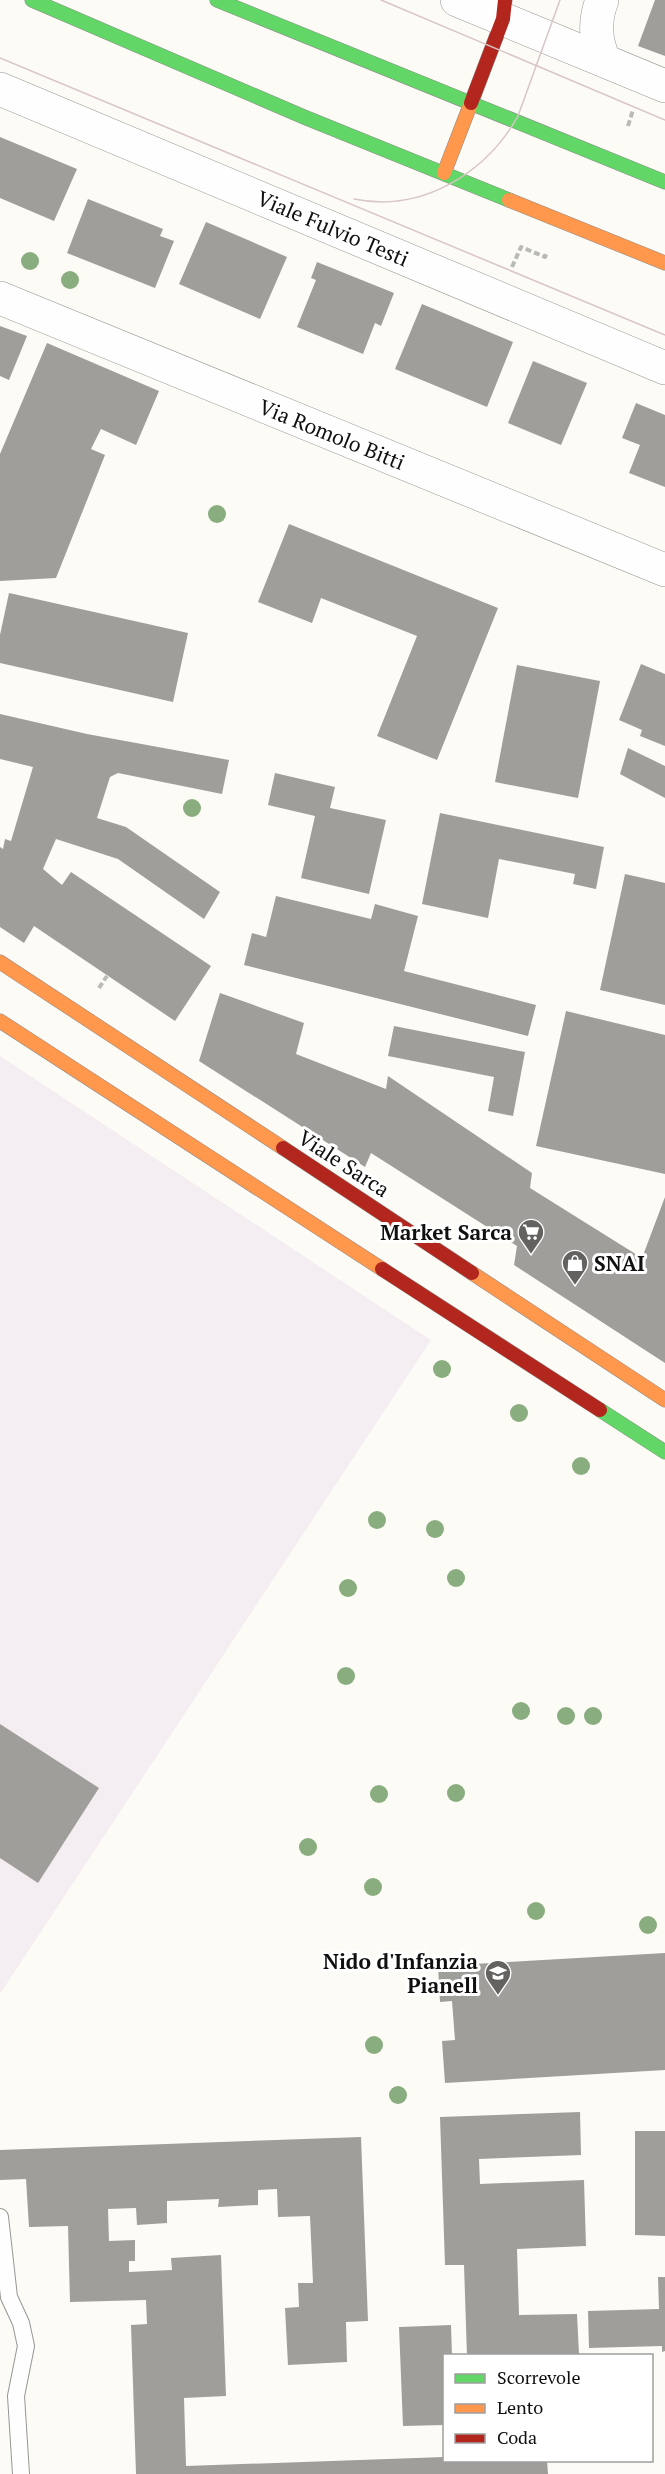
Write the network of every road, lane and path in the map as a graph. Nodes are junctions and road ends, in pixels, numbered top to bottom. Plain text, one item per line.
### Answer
1 (32, 0) edge
2 (217, 0) edge
3 (457, 0) edge
4 (602, 0) edge
5 (509, 6) edge
6 (604, 60) junction
7 (665, 86) edge
8 (0, 89) edge
9 (471, 103) junction
10 (444, 173) junction
11 (665, 182) edge
12 (548, 249) dead end
13 (518, 255) dead end
14 (665, 263) edge
15 (0, 298) edge
16 (665, 368) edge
17 (665, 570) edge
18 (0, 962) edge
19 (0, 1021) edge
20 (665, 1400) edge
21 (665, 1450) edge
22 (0, 2217) edge
23 (21, 2474) edge

1 - 10 street
2 - 9 street
3 - 5 street
4 - 6 street
5 - 6 street
5 - 9 street
6 - 7 street
8 - 16 street, Viale Fulvio Testi
9 - 10 street
9 - 11 street
10 - 14 street
12 - 13 path
15 - 17 street, Via Romolo Bitti
18 - 20 street, Viale Sarca
19 - 21 street
22 - 23 lane

